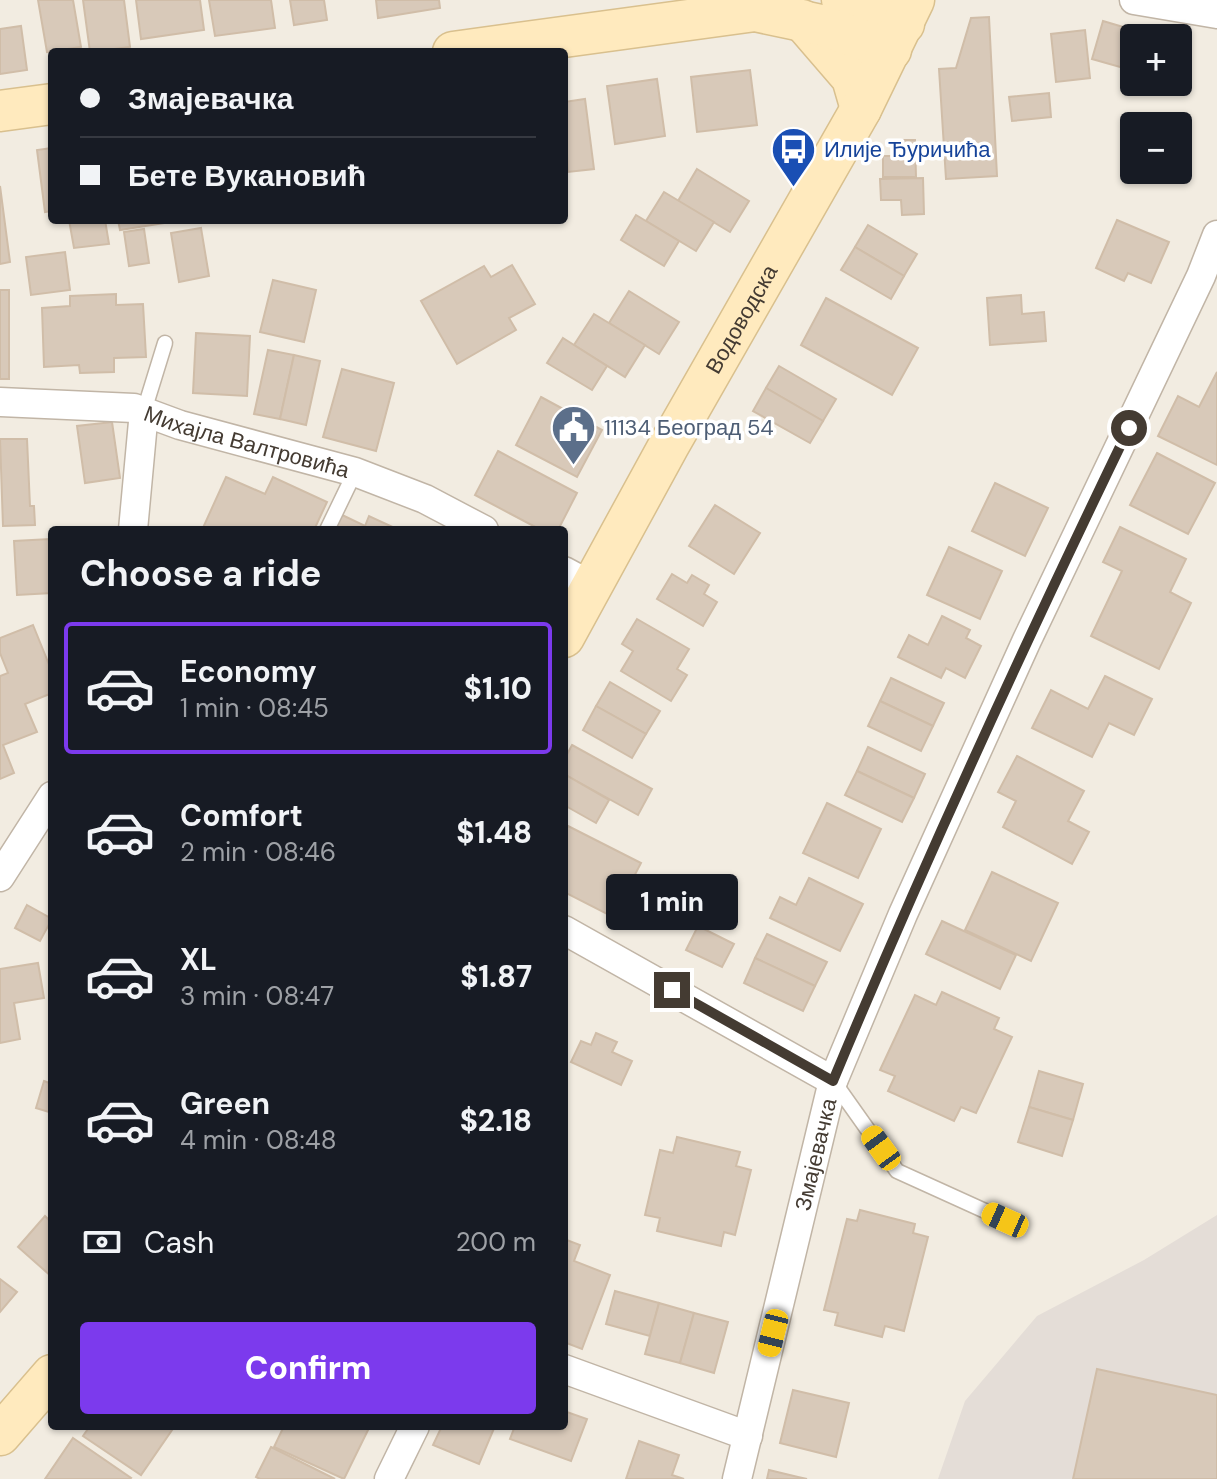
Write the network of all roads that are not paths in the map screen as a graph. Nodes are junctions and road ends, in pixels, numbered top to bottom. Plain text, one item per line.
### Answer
1 (842, 0) edge
2 (1134, 0) edge
3 (754, 6) edge
4 (804, 10) edge
5 (1217, 14) edge
6 (903, 25) edge
7 (479, 48) edge
8 (48, 105) edge
9 (861, 109) junction
10 (0, 111) edge
11 (1217, 235) edge
12 (165, 343) dead end
13 (0, 402) edge
14 (144, 411) junction
15 (355, 472) junction
16 (133, 526) edge
17 (329, 526) edge
18 (476, 526) edge
19 (578, 578) edge
20 (568, 620) edge
21 (48, 802) edge
22 (0, 877) edge
23 (568, 932) edge
24 (833, 1081) junction
25 (1005, 1220) dead end
26 (568, 1370) edge
27 (48, 1380) edge
28 (413, 1430) edge
29 (0, 1435) edge
30 (748, 1436) junction
31 (389, 1479) edge
32 (737, 1479) edge

1 - 6 street
2 - 5 street
3 - 4 street
3 - 7 street
4 - 6 street
4 - 9 street
6 - 9 street, Водоводска
8 - 10 street
9 - 19 street, Водоводска
11 - 24 street, Змајевачка
12 - 14 lane
13 - 14 street, Михајла Валтровића
14 - 15 street, Михајла Валтровића
14 - 16 street
15 - 17 lane
15 - 18 street, Михајла Валтровића
19 - 20 street, Водоводска
21 - 22 street
23 - 24 street
24 - 25 lane
24 - 30 street, Змајевачка
26 - 30 street
27 - 29 street
28 - 31 street
30 - 32 street, Змајевачка

